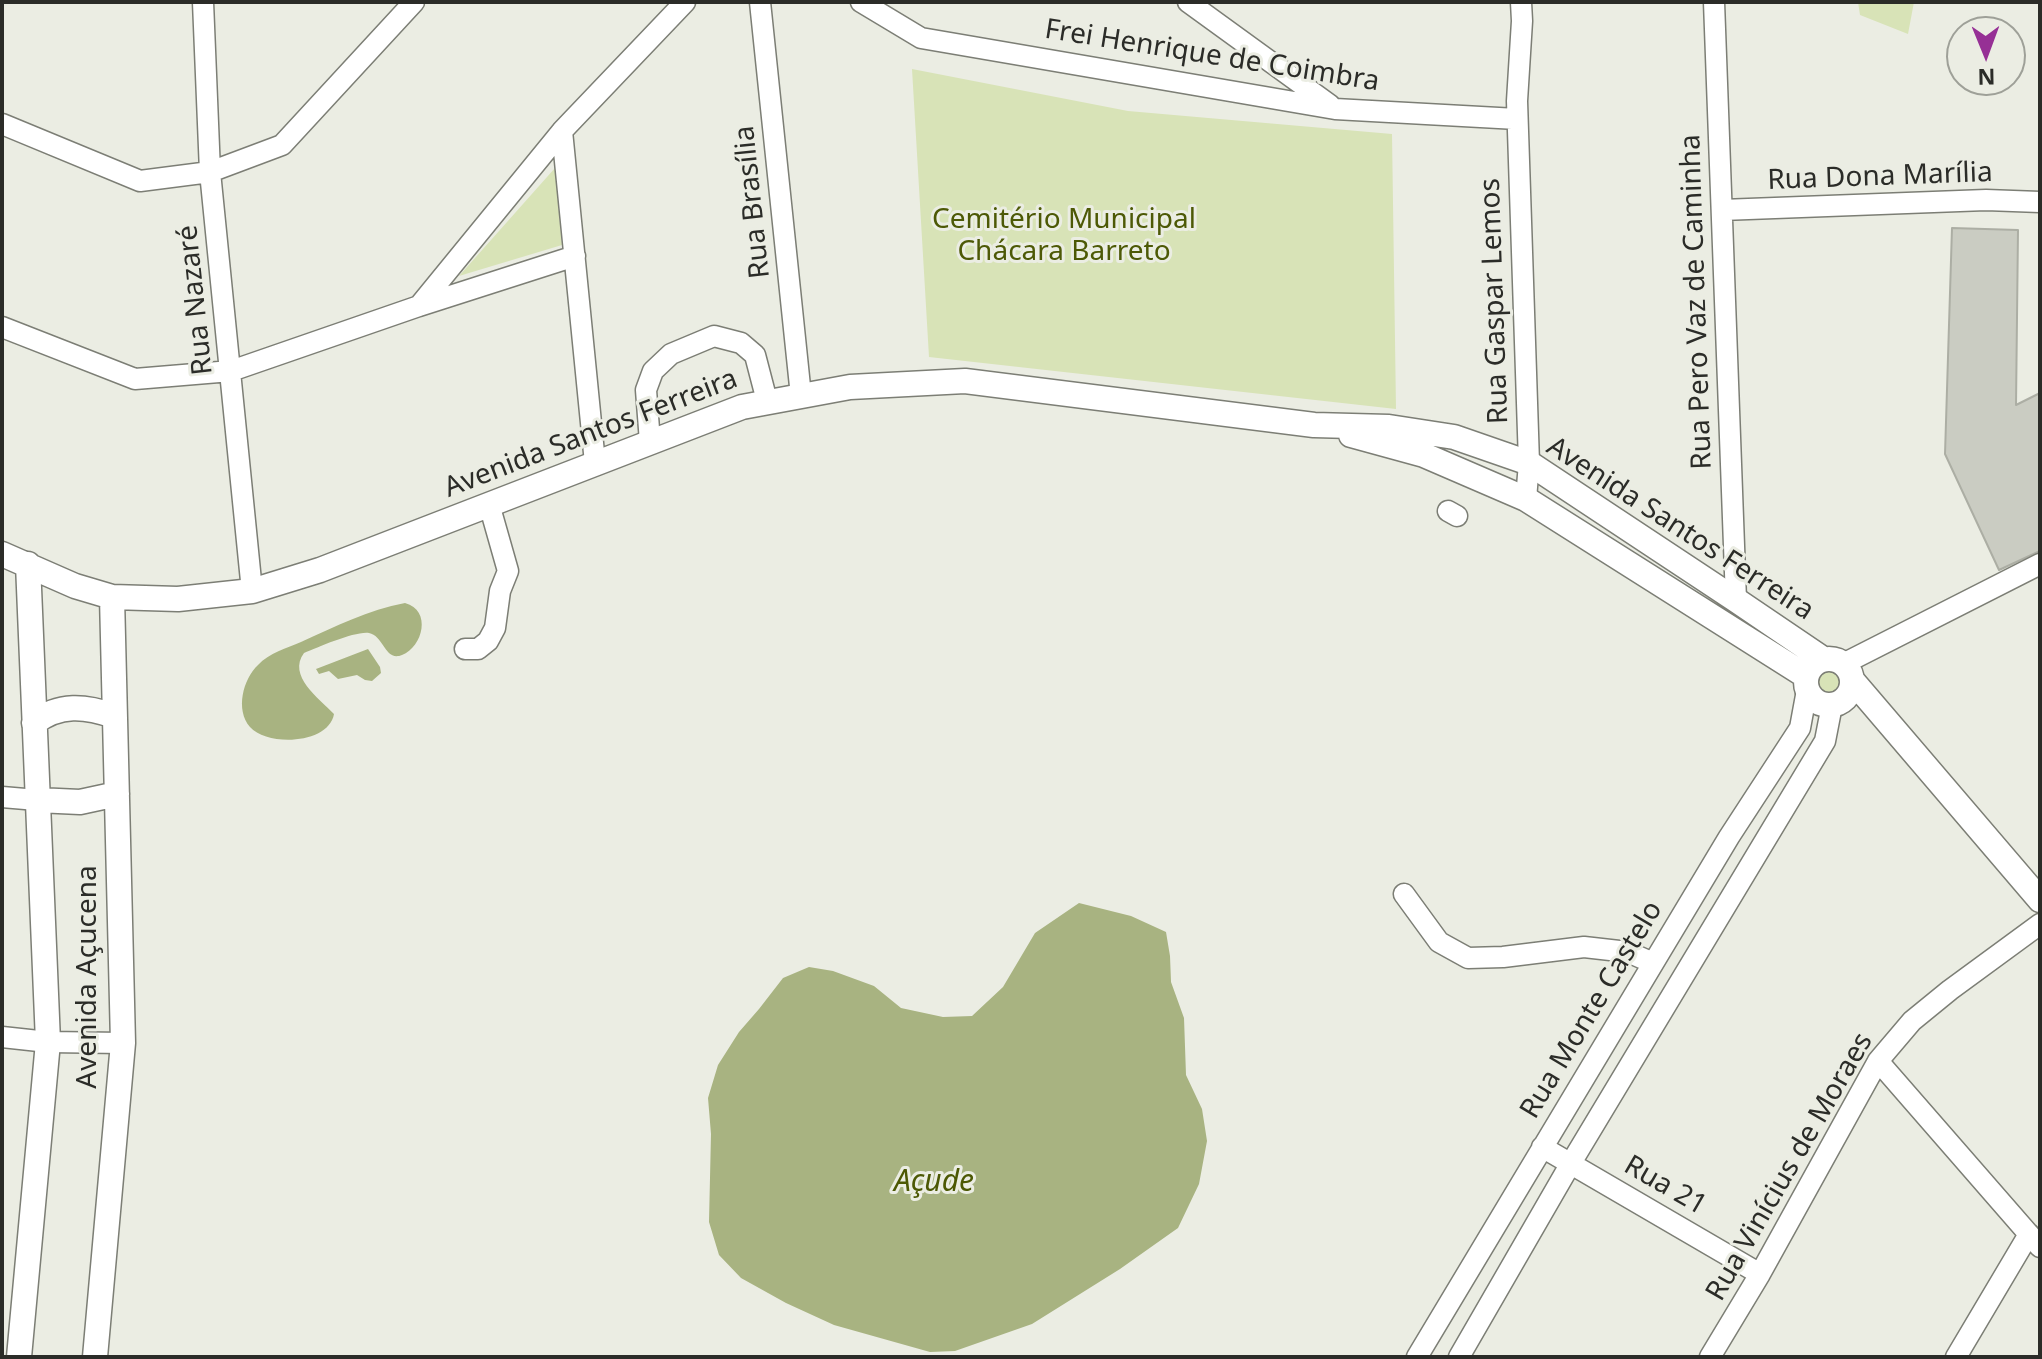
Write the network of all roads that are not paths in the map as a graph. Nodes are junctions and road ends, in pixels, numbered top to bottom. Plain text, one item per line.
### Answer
1 (203, 2) edge
2 (414, 2) edge
3 (685, 2) edge
4 (760, 2) edge
5 (861, 2) edge
6 (1511, 2) edge
7 (1521, 2) edge
8 (1714, 2) edge
9 (1198, 5) edge
10 (1335, 109) junction
11 (1517, 110) junction
12 (2, 124) edge
13 (562, 131) junction
14 (210, 172) junction
15 (2040, 202) edge
16 (1722, 210) junction
17 (575, 256) junction
18 (419, 306) junction
19 (2, 327) edge
20 (231, 371) junction
21 (801, 396) junction
22 (767, 401) junction
23 (1314, 425) junction
24 (650, 442) junction
25 (595, 463) junction
26 (1529, 463) junction
27 (1526, 499) junction
28 (489, 504) junction
29 (2, 554) edge
30 (28, 564) junction
31 (2040, 564) edge
32 (252, 591) junction
33 (112, 597) junction
34 (1736, 600) junction
35 (465, 649) dead end
36 (1829, 682) junction
37 (114, 716) junction
38 (34, 723) junction
39 (117, 794) junction
40 (2, 797) edge
41 (37, 800) junction
42 (1404, 894) dead end
43 (2040, 900) edge
44 (2040, 924) edge
45 (1653, 963) junction
46 (2, 1037) edge
47 (48, 1042) junction
48 (123, 1043) junction
49 (1878, 1061) junction
50 (1542, 1147) junction
51 (1571, 1163) junction
52 (2034, 1240) edge
53 (1760, 1274) junction
54 (19, 1357) edge
55 (95, 1357) edge
56 (1417, 1357) edge
57 (1459, 1357) edge
58 (1710, 1357) edge
59 (1956, 1357) edge

1 - 14 street, Rua Nazaré
2 - 14 street
3 - 13 street
4 - 21 street, Rua Brasília
5 - 10 street, Frei Henrique de Coimbra
6 - 11 street, Rua Gaspar Lemos
7 - 11 street, Rua Gaspar Lemos
8 - 16 street, Rua Pero Vaz de Caminha
9 - 10 street
10 - 11 street, Frei Henrique de Coimbra
11 - 26 street, Rua Gaspar Lemos
12 - 14 street
13 - 17 street
13 - 18 street
14 - 20 street, Rua Nazaré
15 - 16 street, Rua Dona Marília
16 - 34 street, Rua Pero Vaz de Caminha
17 - 18 street
17 - 25 street
18 - 20 street
19 - 20 street
20 - 32 street, Rua Nazaré
21 - 22 main road, Avenida Santos Ferreira
21 - 23 main road, Avenida Santos Ferreira
22 - 24 main road, Avenida Santos Ferreira
22 - 24 street
23 - 26 main road, Avenida Santos Ferreira
23 - 27 main road, Avenida Santos Ferreira
24 - 25 main road, Avenida Santos Ferreira
25 - 28 main road, Avenida Santos Ferreira
26 - 27 street, Rua Gaspar Lemos
26 - 34 main road, Avenida Santos Ferreira
27 - 36 main road, Avenida Santos Ferreira
28 - 32 main road, Avenida Santos Ferreira
28 - 35 street
29 - 30 main road, Avenida Santos Ferreira
30 - 33 main road, Avenida Santos Ferreira
30 - 38 main road, Avenida Açucena
31 - 36 street
32 - 33 main road, Avenida Santos Ferreira
33 - 37 main road, Avenida Açucena
34 - 36 main road, Avenida Santos Ferreira
36 - 43 main road, Avenida Santos Ferreira
36 - 45 street, Rua Monte Castelo
36 - 51 street
37 - 38 main road
37 - 39 main road, Avenida Açucena
38 - 41 main road, Avenida Açucena
39 - 41 main road
39 - 48 main road, Avenida Açucena
40 - 41 street
41 - 47 main road, Avenida Açucena
42 - 45 street
44 - 49 street, Rua Vinícius de Moraes
45 - 50 street, Rua Monte Castelo
46 - 47 street
47 - 48 street
47 - 54 main road, Avenida Açucena
48 - 55 main road, Avenida Açucena
49 - 52 street
49 - 53 street, Rua Vinícius de Moraes
50 - 51 street, Rua 21
50 - 56 street, Rua Monte Castelo
51 - 53 street, Rua 21
51 - 57 street
52 - 59 street
53 - 58 street, Rua Vinícius de Moraes

